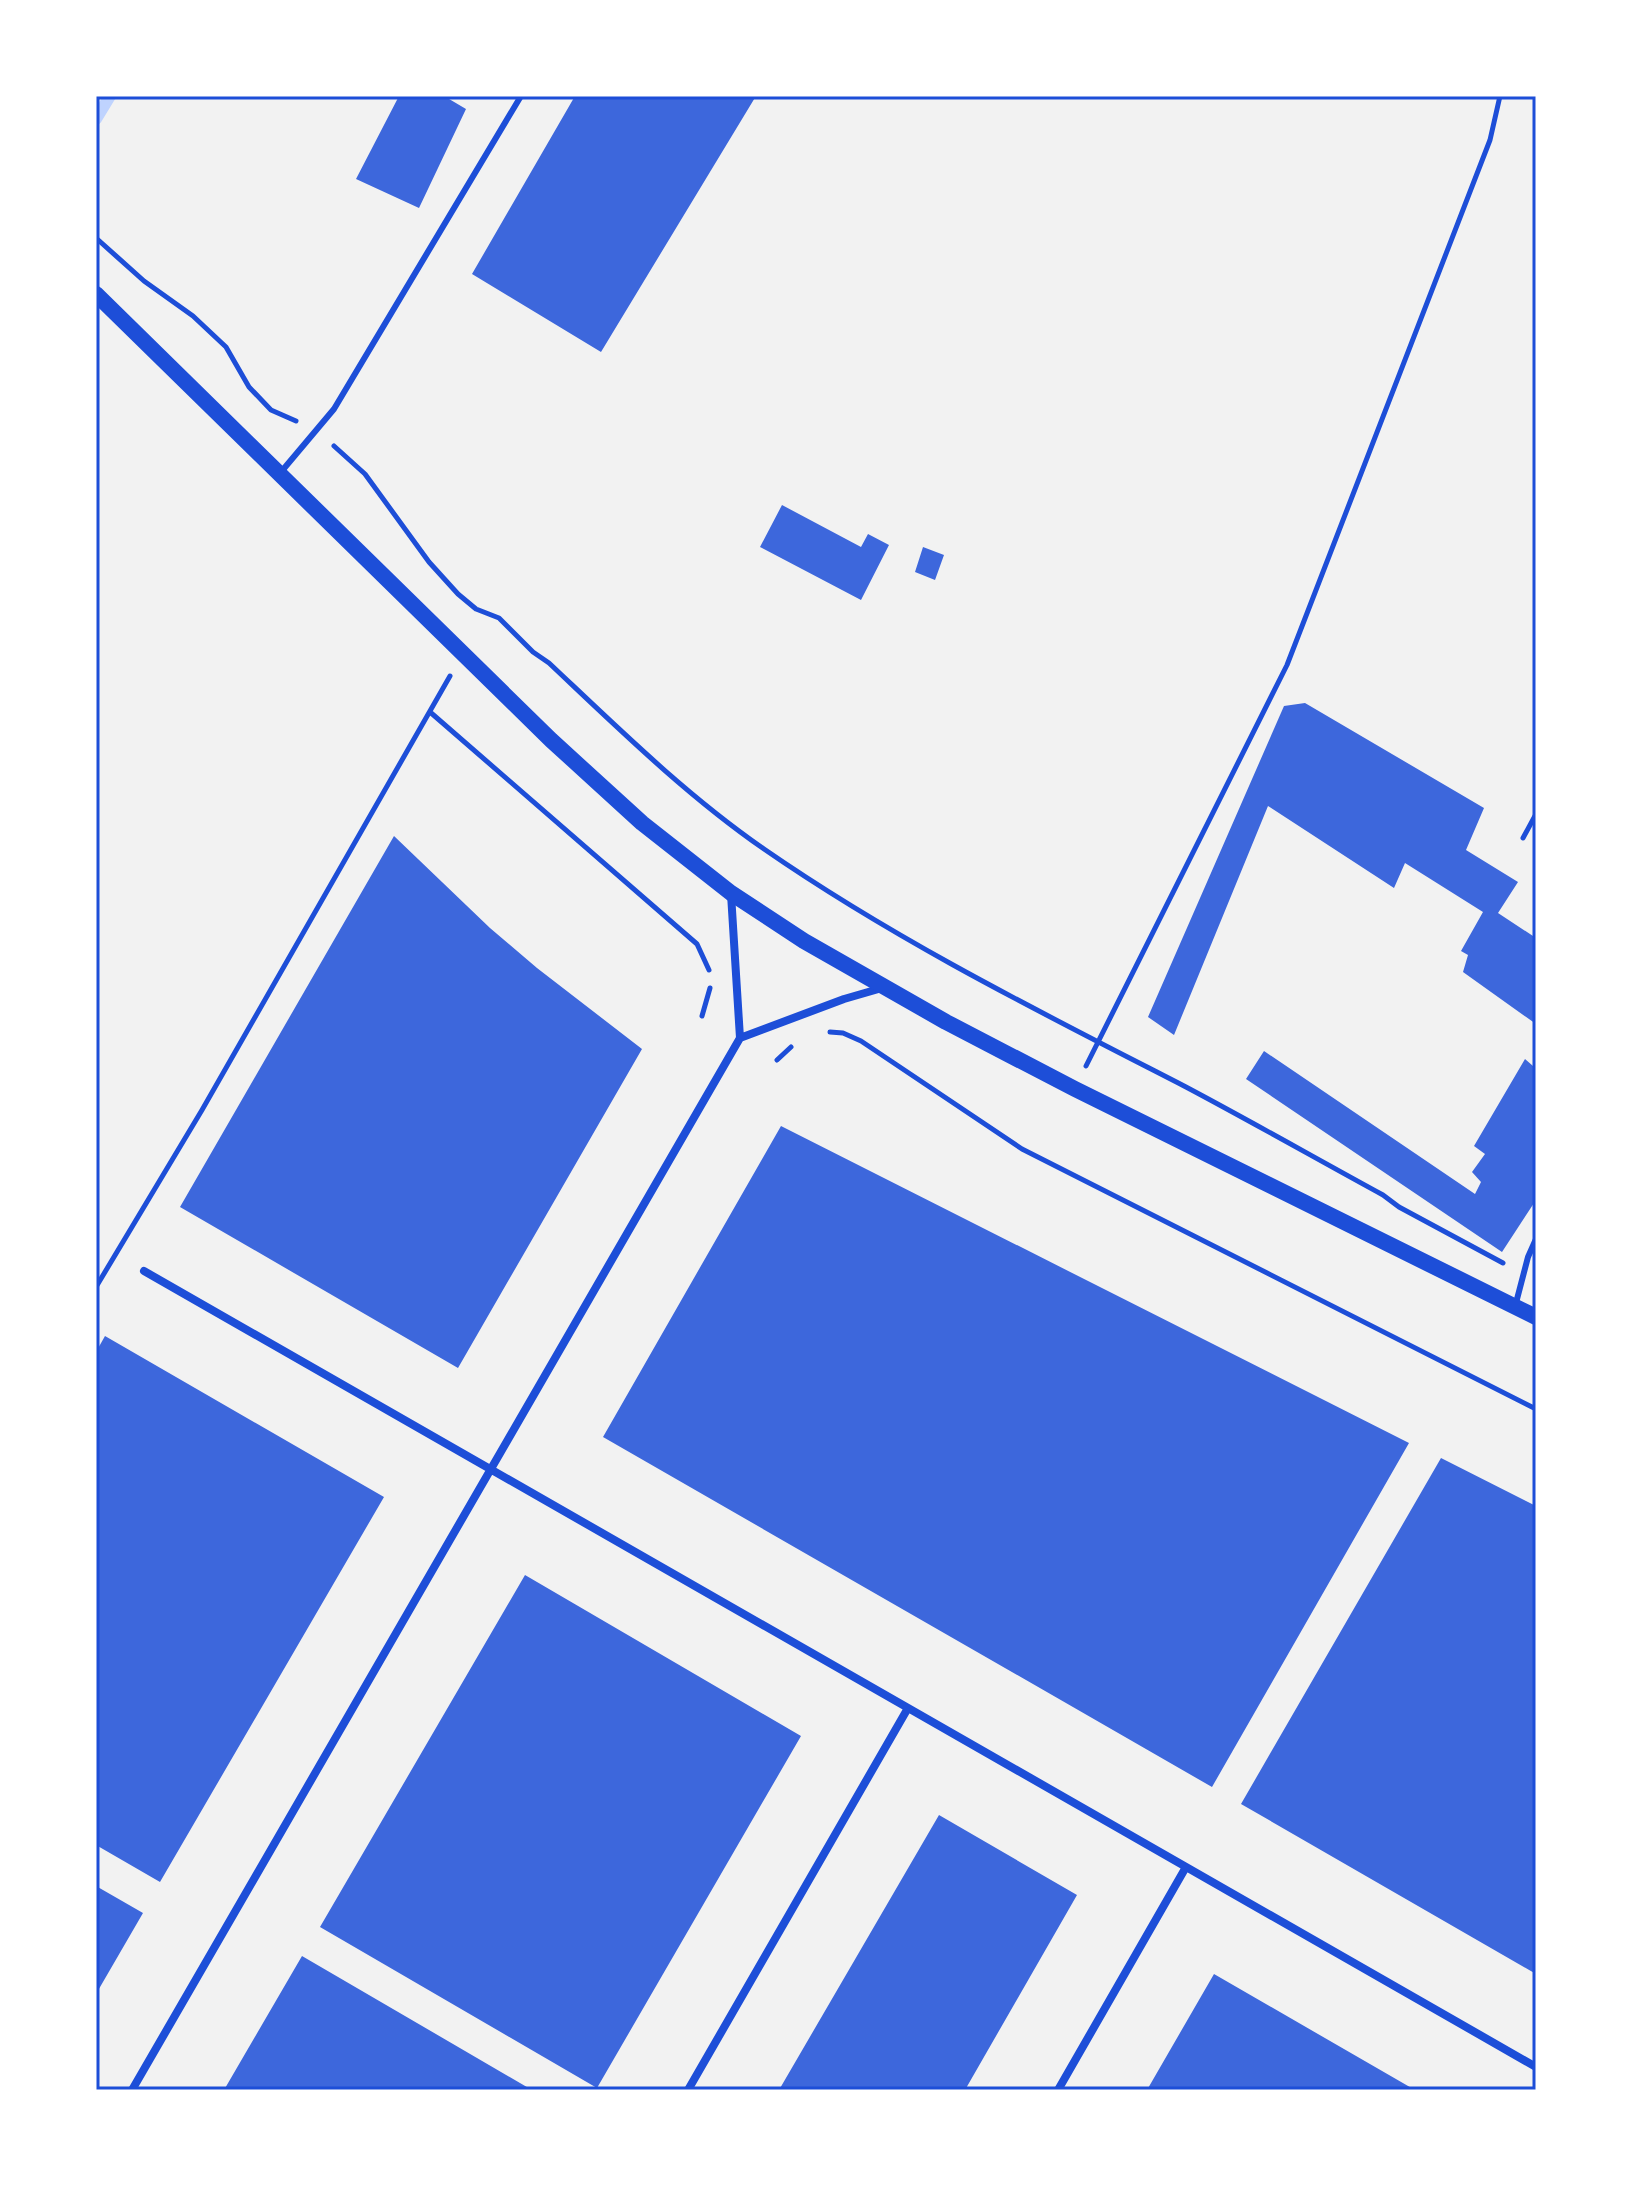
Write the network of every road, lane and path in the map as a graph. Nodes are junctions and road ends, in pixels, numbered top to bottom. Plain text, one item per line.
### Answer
1 (521, 96) edge
2 (1500, 96) edge
3 (96, 294) edge
4 (279, 474) junction
5 (499, 618) dead end
6 (463, 654) junction
7 (430, 712) junction
8 (1536, 814) edge
9 (1523, 838) dead end
10 (731, 893) junction
11 (710, 972) dead end
12 (710, 986) dead end
13 (885, 988) junction
14 (702, 1016) dead end
15 (816, 1035) dead end
16 (740, 1038) junction
17 (1097, 1042) junction
18 (796, 1044) dead end
19 (777, 1060) dead end
20 (1075, 1089) junction
21 (1536, 1239) edge
22 (144, 1271) dead end
23 (1524, 1273) junction
24 (96, 1287) edge
25 (1515, 1307) junction
26 (1536, 1317) edge
27 (1536, 1409) edge
28 (491, 1470) junction
29 (908, 1708) junction
30 (1186, 1867) junction
31 (1536, 2067) edge
32 (132, 2090) edge
33 (688, 2090) edge
34 (1058, 2090) edge

1 - 4 lane
2 - 17 path
3 - 4 main road
4 - 6 main road
5 - 17 path
6 - 7 path
6 - 10 main road
7 - 11 path
7 - 24 path
8 - 9 path
10 - 13 main road
10 - 16 street
12 - 14 path
13 - 16 street
13 - 20 main road
15 - 27 path
16 - 28 street
17 - 20 path
17 - 23 path
18 - 19 path
20 - 25 main road
21 - 23 lane
22 - 28 street
23 - 25 lane
25 - 26 main road
28 - 29 street
28 - 32 street
29 - 30 street
29 - 33 street
30 - 31 street
30 - 34 street

